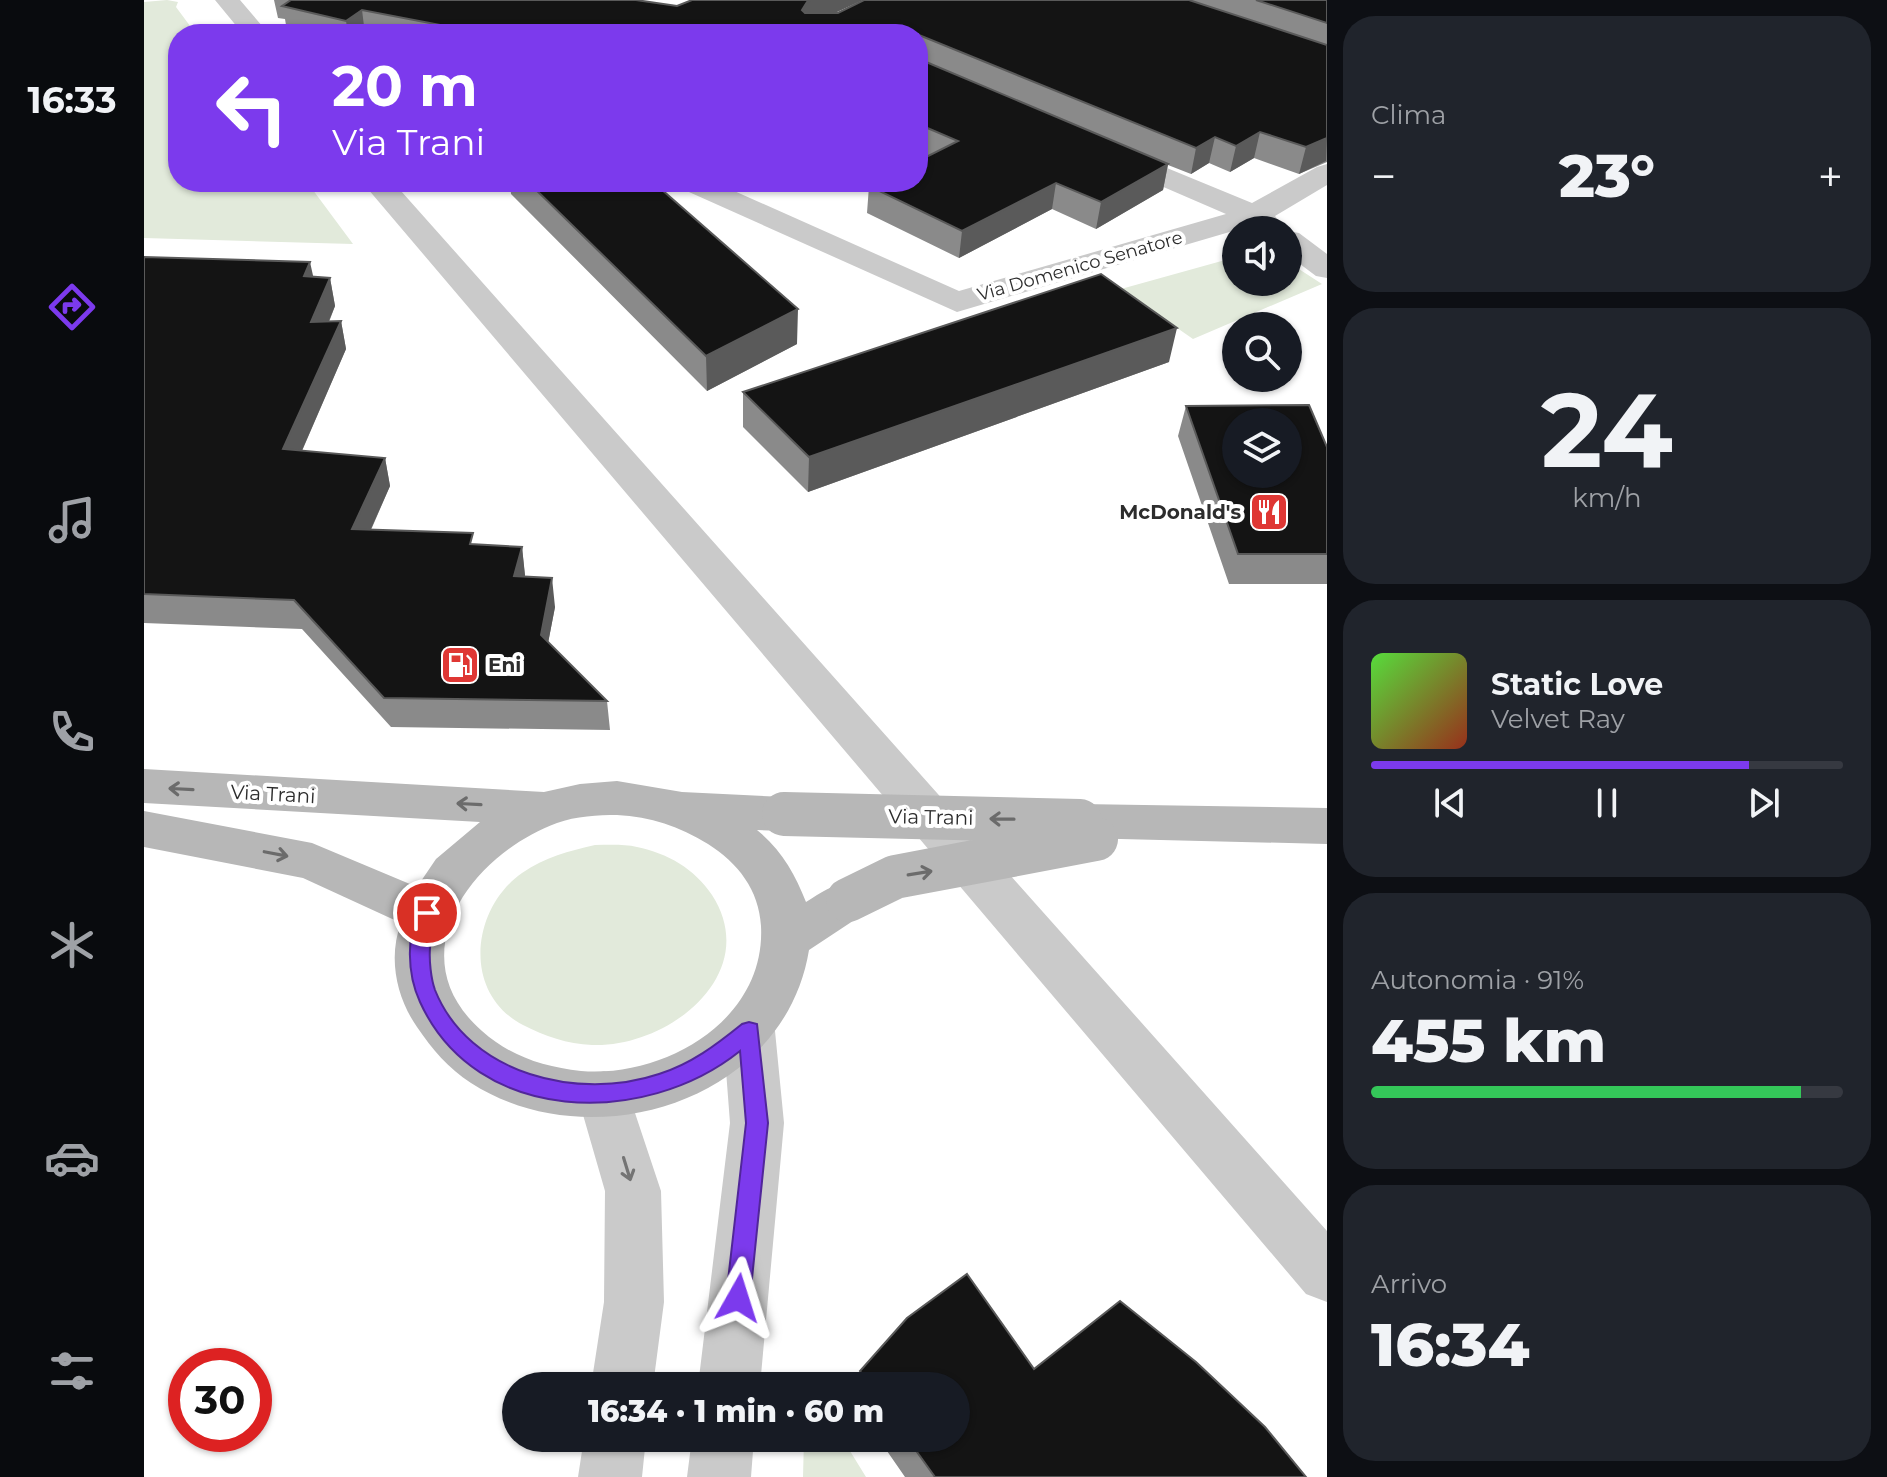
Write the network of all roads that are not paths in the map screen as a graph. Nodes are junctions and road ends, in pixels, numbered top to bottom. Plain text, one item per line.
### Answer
1 (227, 0) edge
2 (247, 24) edge
3 (1094, 146) edge
4 (1327, 173) edge
5 (386, 192) edge
6 (712, 192) edge
7 (1251, 216) edge
8 (1272, 216) edge
9 (1222, 233) edge
10 (1302, 250) edge
11 (1327, 269) edge
12 (144, 786) edge
13 (547, 809) junction
14 (681, 809) junction
15 (1327, 826) edge
16 (144, 829) edge
17 (1088, 830) junction
18 (427, 913) junction
19 (788, 938) junction
20 (749, 1031) junction
21 (604, 1094) junction
22 (1327, 1274) edge
23 (624, 1372) edge
24 (730, 1372) edge
25 (613, 1452) edge
26 (722, 1452) edge
27 (610, 1477) edge
28 (719, 1477) edge

1 - 2 street
3 - 7 street
4 - 8 street, Via Domenico Senatore
5 - 22 street
6 - 9 street, Via Domenico Senatore
10 - 11 street
13 -> 12 main road, Via Trani
13 - 14 main road, Via Trani
13 - 18 main road, Via Trani
17 -> 14 main road, Via Trani, bridge
14 - 19 main road, Via Trani
15 - 17 main road, Via Trani
16 -> 18 main road
19 -> 17 main road, Via Trani, bridge
18 - 21 main road, Via Trani
19 - 20 main road, Via Trani
20 - 21 main road, Via Trani
20 - 24 street
21 -> 23 street
25 - 27 street
26 - 28 street

